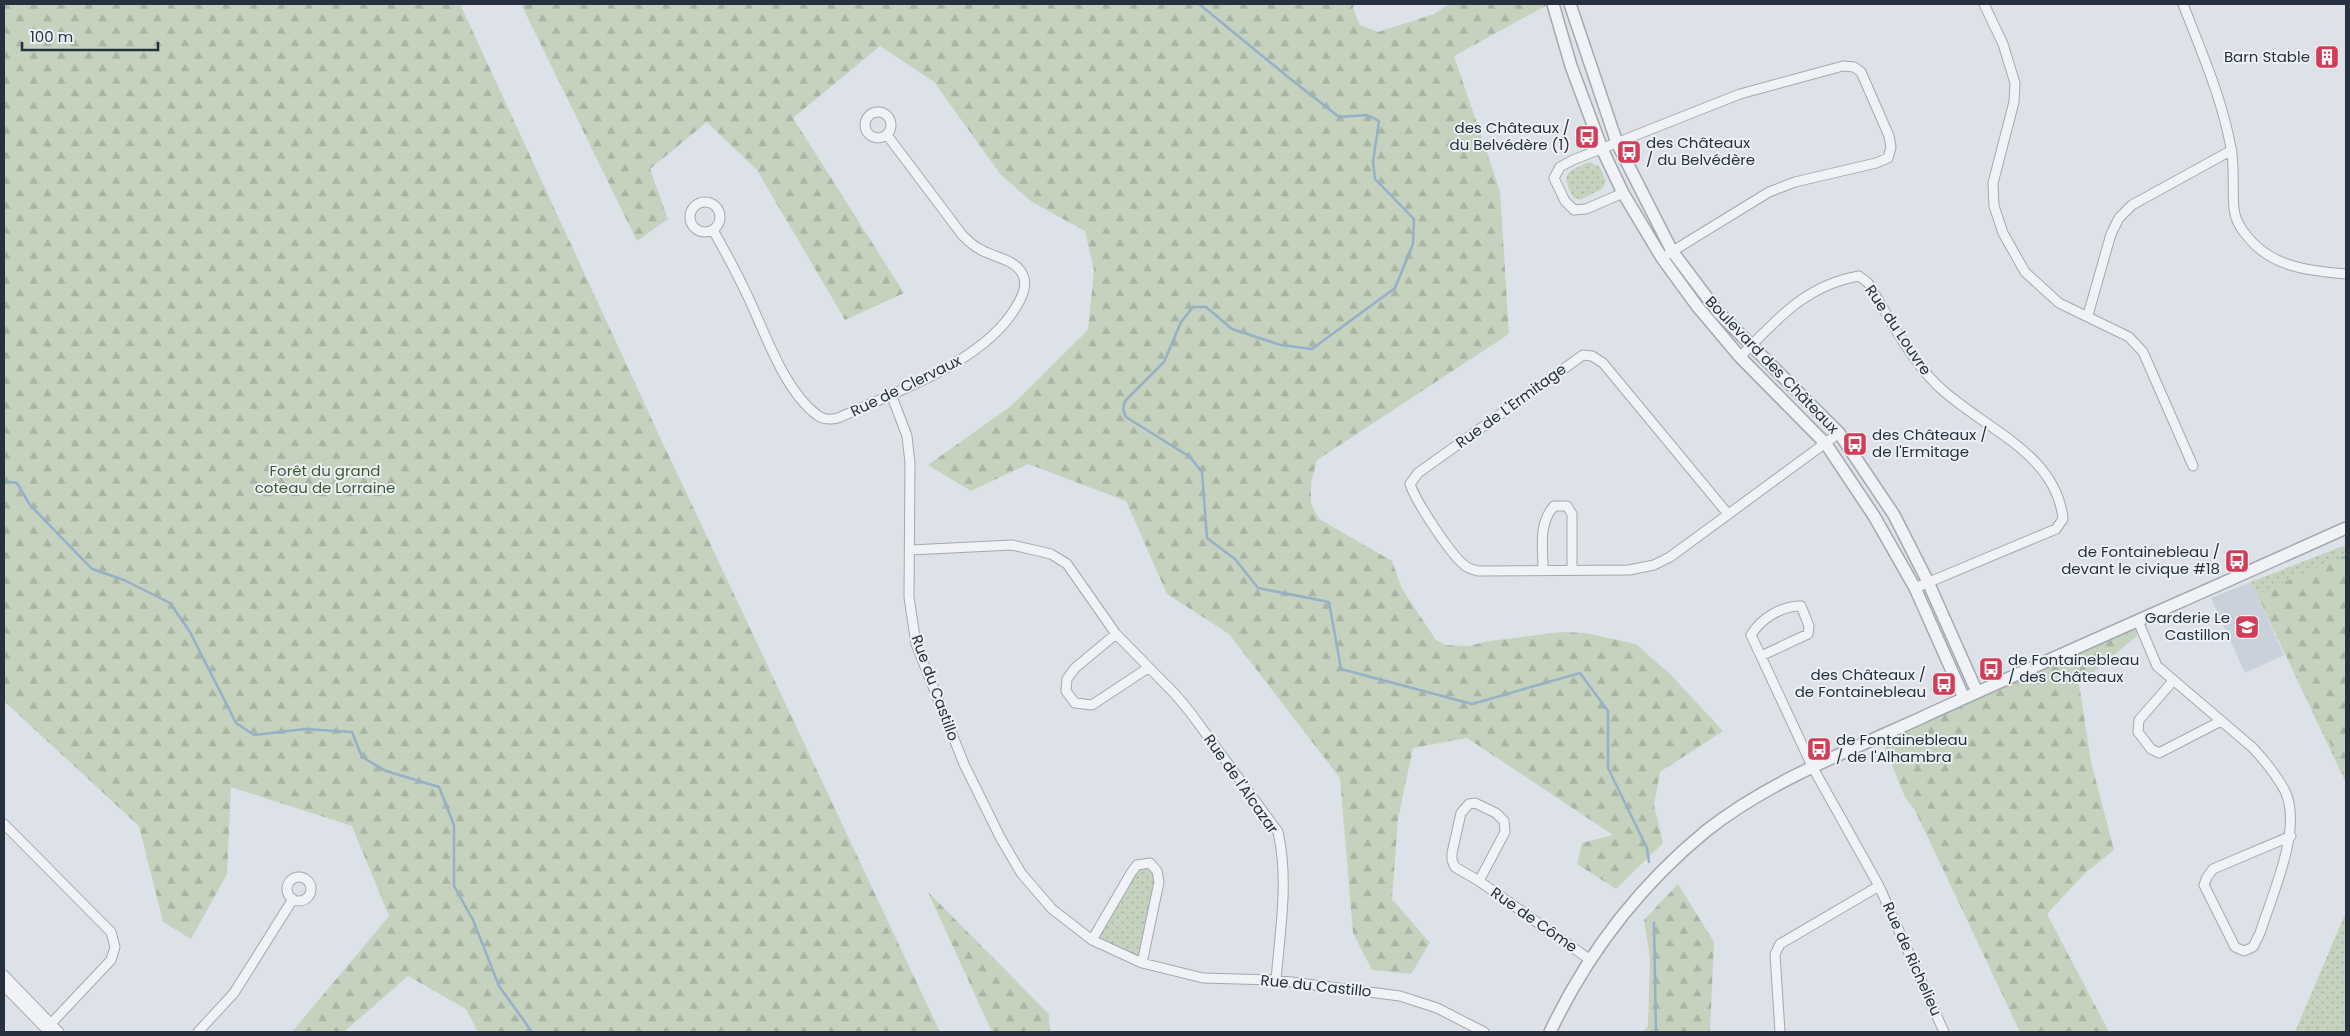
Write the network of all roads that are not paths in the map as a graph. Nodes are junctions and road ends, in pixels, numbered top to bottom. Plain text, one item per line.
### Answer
1 (1553, 4) edge
2 (1570, 4) edge
3 (1984, 4) edge
4 (2183, 4) edge
5 (887, 135) dead end
6 (1617, 143) junction
7 (1602, 149) junction
8 (2232, 150) junction
9 (1624, 193) junction
10 (713, 230) dead end
11 (1672, 250) junction
12 (1662, 258) junction
13 (2346, 274) edge
14 (2088, 315) junction
15 (1751, 346) junction
16 (1740, 357) junction
17 (891, 394) junction
18 (1839, 433) junction
19 (1826, 444) junction
20 (2193, 466) dead end
21 (1728, 514) junction
22 (2346, 528) edge
23 (910, 550) junction
24 (1543, 569) junction
25 (1572, 569) junction
26 (1928, 582) junction
27 (1915, 588) junction
28 (2138, 621) junction
29 (1116, 634) junction
30 (1761, 656) junction
31 (1148, 668) junction
32 (2173, 681) junction
33 (1977, 692) junction
34 (1964, 698) junction
35 (2221, 721) junction
36 (1813, 768) junction
37 (4, 824) edge
38 (2291, 836) junction
39 (1479, 881) junction
40 (1879, 886) junction
41 (293, 899) dead end
42 (1092, 940) junction
43 (1589, 959) junction
44 (1142, 962) junction
45 (4, 975) edge
46 (1276, 980) junction
47 (4, 986) edge
48 (48, 1028) edge
49 (59, 1032) edge
50 (198, 1032) edge
51 (1484, 1032) edge
52 (1550, 1032) edge
53 (1780, 1032) edge
54 (1944, 1032) edge

1 - 7 street, Boulevard des Châteaux
2 - 6 street, Boulevard des Châteaux
3 - 14 street
4 - 8 street
5 - 17 street, Rue de Clervaux
6 - 7 street
6 - 11 street, Boulevard des Châteaux
6 - 11 street
7 - 9 street, Boulevard des Châteaux
7 - 9 street
8 - 13 street
8 - 14 street
9 - 12 street, Boulevard des Châteaux
10 - 17 street, Rue de Clervaux
11 - 12 street
11 - 15 street, Boulevard des Châteaux
12 - 16 street, Boulevard des Châteaux
14 - 20 street
15 - 16 street, Rue du Louvre
15 - 18 street, Boulevard des Châteaux
15 - 26 street, Rue du Louvre
16 - 19 street, Boulevard des Châteaux
17 - 23 street, Rue du Castillo
18 - 19 street, Rue de L'Ermitage
18 - 26 street, Boulevard des Châteaux
19 - 21 street, Rue de L'Ermitage
19 - 27 street, Boulevard des Châteaux
21 - 24 street, Rue de L'Ermitage
21 - 25 street, Rue de L'Ermitage
22 - 28 street
23 - 29 street, Rue de l'Alcazar
23 - 42 street, Rue du Castillo
24 - 25 street, Rue de L'Ermitage
24 - 25 street
26 - 27 street, Rue du Louvre
26 - 33 street, Boulevard des Châteaux
27 - 34 street, Boulevard des Châteaux
28 - 32 street
28 - 33 street
29 - 31 street, Rue de l'Alcazar
29 - 31 street
30 - 30 street, Rue de Richelieu
30 - 36 street, Rue de Richelieu
31 - 46 street, Rue de l'Alcazar
32 - 35 street
32 - 35 street
33 - 34 street
34 - 36 street
35 - 38 street
36 - 40 street, Rue de Richelieu
36 - 43 street
37 - 48 street
38 - 38 street
39 - 39 street, Rue de Côme
39 - 43 street, Rue de Côme
40 - 53 street, Rue de Richelieu
40 - 54 street, Rue de Richelieu
41 - 50 street
42 - 44 street, Rue du Castillo
42 - 44 street
43 - 52 street
44 - 46 street, Rue du Castillo
45 - 48 street
46 - 51 street, Rue du Castillo
47 - 48 street
48 - 49 street

